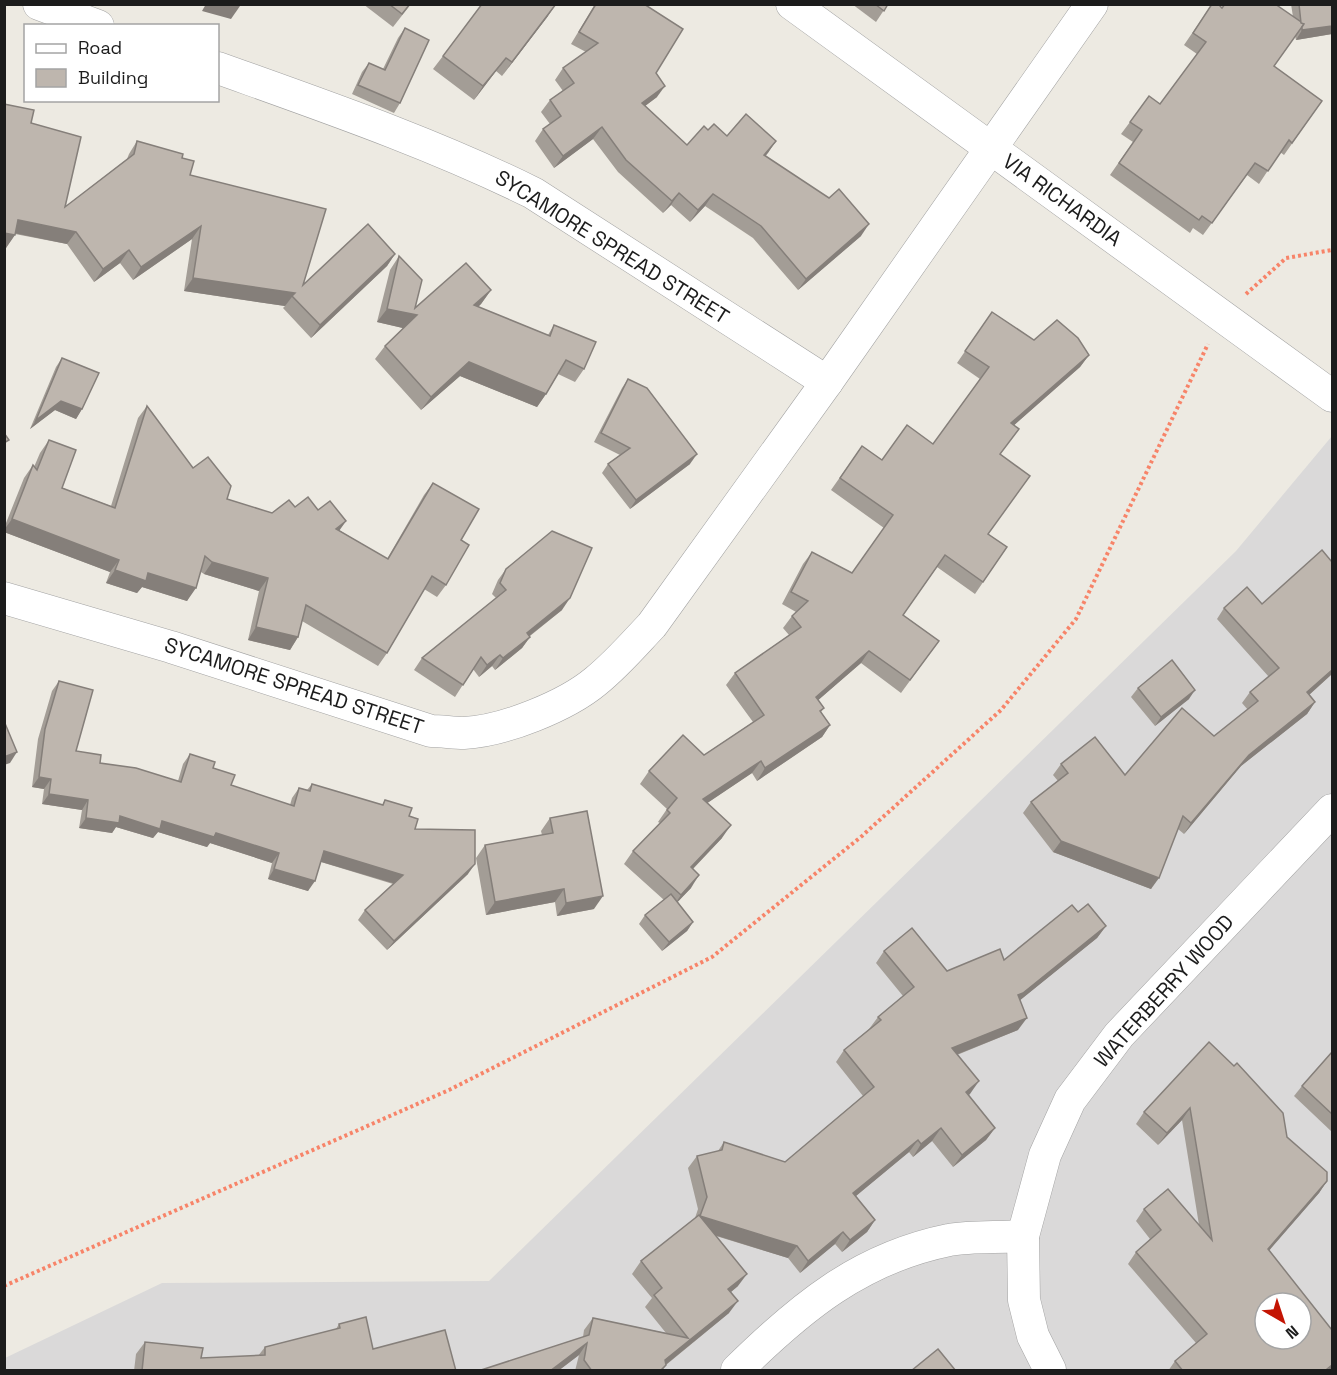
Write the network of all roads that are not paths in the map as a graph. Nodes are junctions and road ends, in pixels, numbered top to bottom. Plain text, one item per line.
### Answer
1 (39, 4) edge
2 (792, 4) edge
3 (1092, 4) edge
4 (93, 24) edge
5 (219, 68) edge
6 (991, 148) junction
7 (827, 382) junction
8 (1332, 396) edge
9 (4, 598) edge
10 (1332, 810) edge
11 (1023, 1236) junction
12 (737, 1371) edge
13 (1050, 1371) edge

1 - 4 street
2 - 6 street, VIA RICHARDIA
3 - 6 street, SYCAMORE SPREAD STREET
5 - 7 street, SYCAMORE SPREAD STREET
6 - 7 street, SYCAMORE SPREAD STREET
6 - 8 street, VIA RICHARDIA
7 - 9 street, SYCAMORE SPREAD STREET
10 - 11 street, WATERBERRY WOOD
11 - 12 street
11 - 13 street, WATERBERRY WOOD

